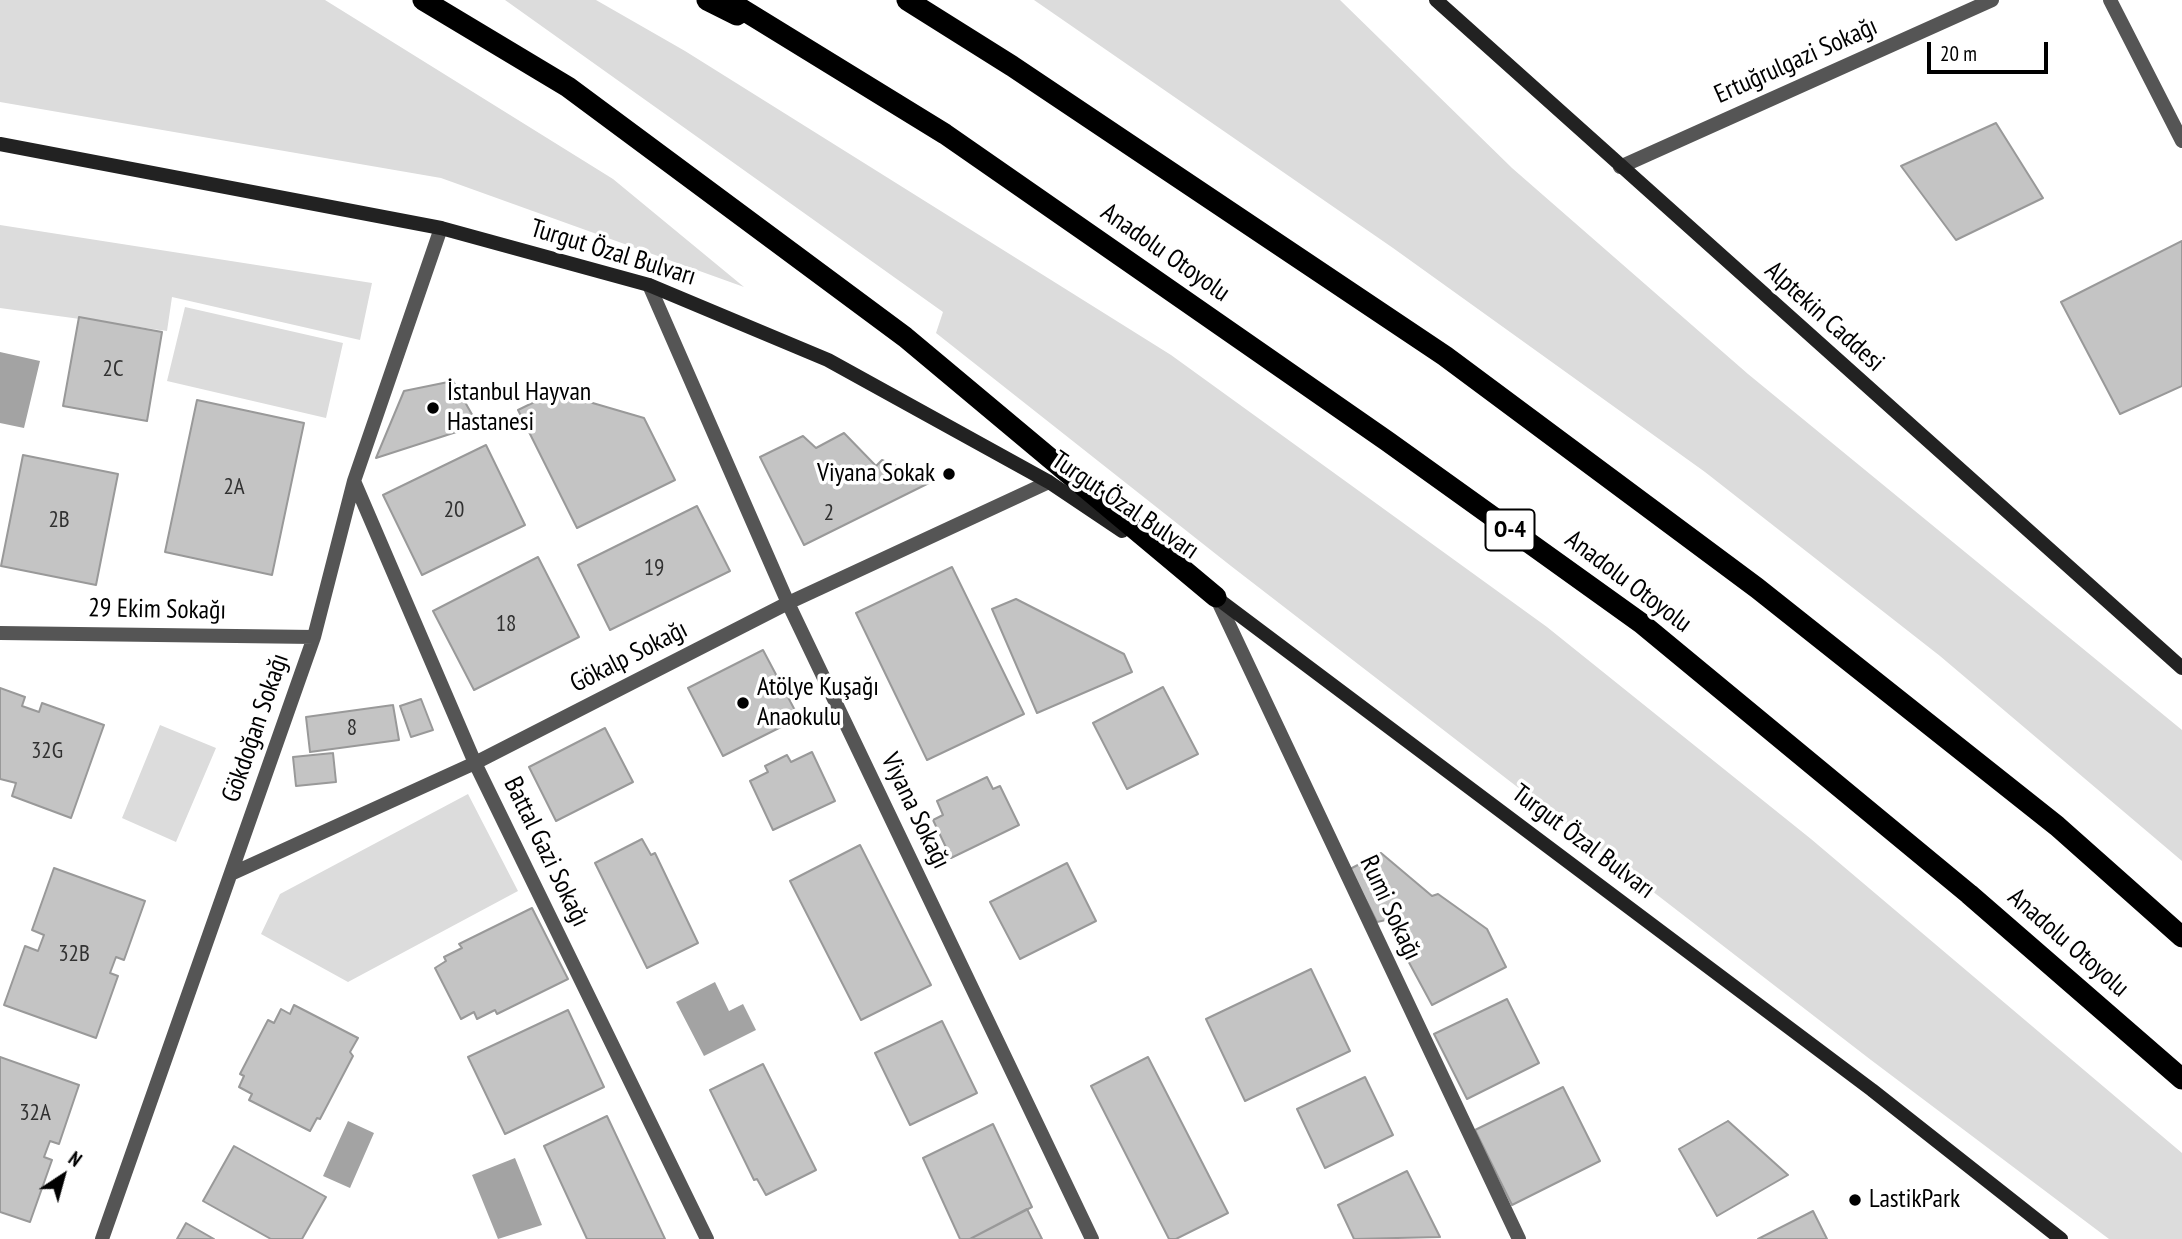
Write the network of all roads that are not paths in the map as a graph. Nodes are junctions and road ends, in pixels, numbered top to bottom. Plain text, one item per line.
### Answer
1 (423, 0) edge
2 (707, 0) edge
3 (727, 0) edge
4 (907, 0) edge
5 (1436, 0) edge
6 (1992, 0) edge
7 (2110, 0) edge
8 (792, 43) junction
9 (2182, 141) edge
10 (0, 144) edge
11 (1620, 167) junction
12 (441, 228) junction
13 (649, 285) junction
14 (354, 481) junction
15 (1049, 482) junction
16 (1216, 597) junction
17 (788, 603) junction
18 (0, 632) edge
19 (314, 637) junction
20 (2182, 668) edge
21 (475, 763) junction
22 (231, 874) junction
23 (2182, 937) edge
24 (2182, 1079) edge
25 (2057, 1238) edge
26 (102, 1239) edge
27 (707, 1239) edge
28 (1092, 1239) edge
29 (1519, 1239) edge

1 - 16 highway
2 - 8 highway
3 - 8 highway, O-4
4 - 23 highway
5 - 11 main road, Alptekin Caddesi
6 - 11 street, Ertuğrulgazi Sokağı
7 - 9 street
8 - 24 highway, Anadolu Otoyolu / O-4
10 - 12 main road, Turgut Özal Bulvarı
11 - 20 main road, Alptekin Caddesi
12 - 13 main road, Turgut Özal Bulvarı
12 - 14 street, Gökdoğan Sokağı
13 - 15 main road, Turgut Özal Bulvarı
13 - 17 street, Viyana Sokağı
14 - 19 street, Gökdoğan Sokağı
14 - 21 street, Battal Gazi Sokağı
15 - 16 main road, Turgut Özal Bulvarı
15 - 17 street, Gökalp Sokağı
16 - 25 main road, Turgut Özal Bulvarı
16 - 29 street, Rumi Sokağı
17 - 21 street, Gökalp Sokağı
17 - 28 street, Viyana Sokağı
18 - 19 street, 29 Ekim Sokağı
19 - 22 street, Gökdoğan Sokağı
21 - 22 street, Gökalp Sokağı
21 - 27 street, Battal Gazi Sokağı
22 - 26 street, Gökdoğan Sokağı

